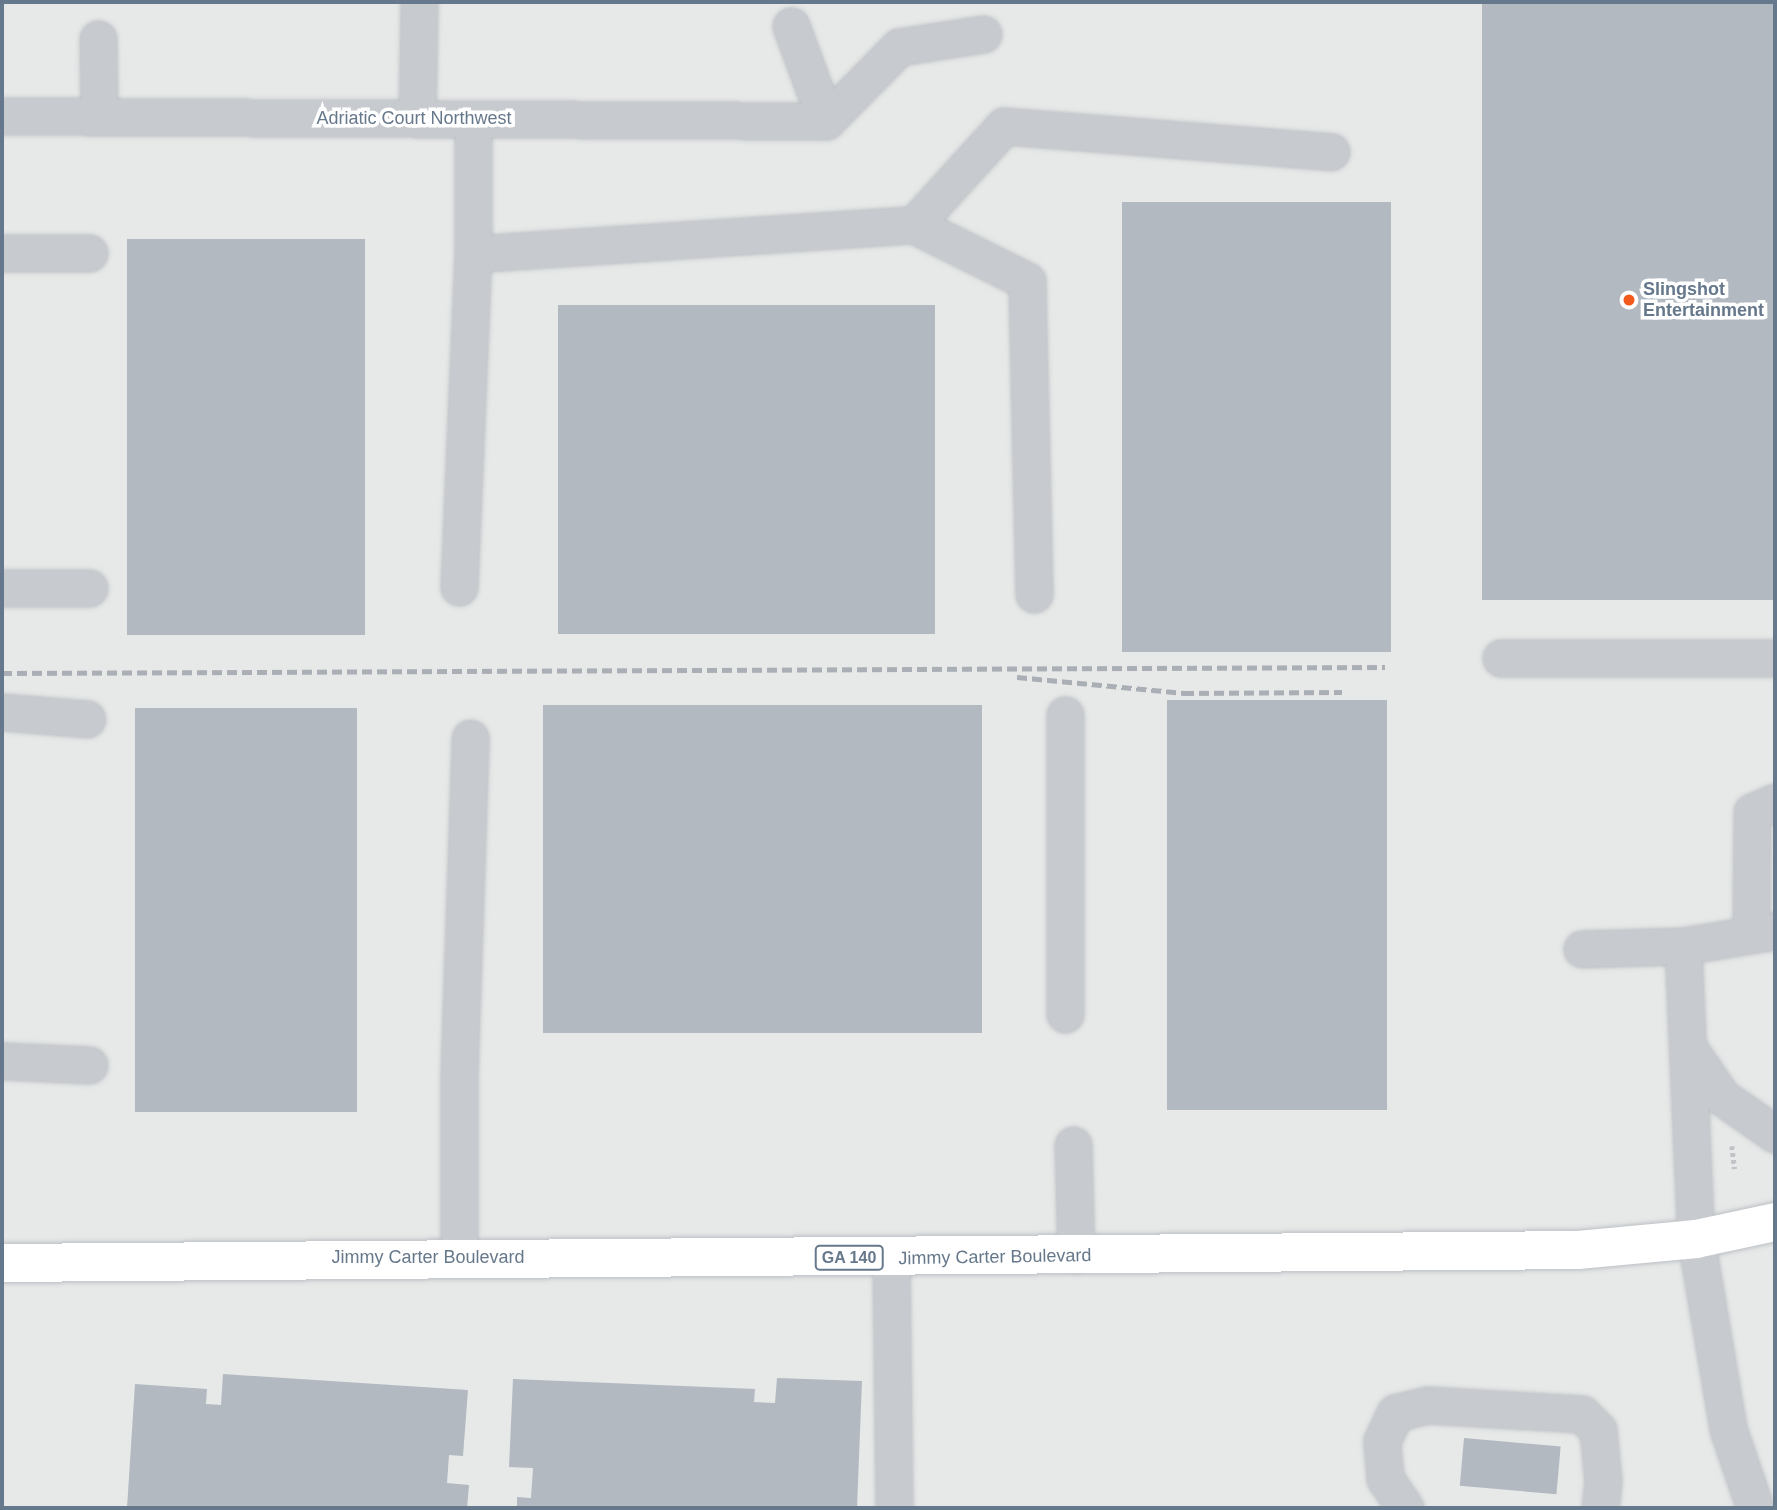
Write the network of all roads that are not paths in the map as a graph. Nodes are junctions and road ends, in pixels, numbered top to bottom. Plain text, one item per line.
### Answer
1 (419, 2) edge
2 (791, 26) dead end
3 (983, 34) dead end
4 (98, 39) dead end
5 (2, 116) edge
6 (99, 117) junction
7 (417, 118) junction
8 (472, 118) junction
9 (826, 121) junction
10 (1331, 152) dead end
11 (914, 225) junction
12 (2, 253) edge
13 (89, 253) dead end
14 (473, 254) junction
15 (458, 587) dead end
16 (89, 588) dead end
17 (2, 589) edge
18 (1034, 594) dead end
19 (1501, 658) dead end
20 (1775, 658) edge
21 (2, 712) edge
22 (1065, 715) dead end
23 (87, 719) dead end
24 (470, 738) dead end
25 (1775, 802) edge
26 (1763, 933) edge
27 (1683, 946) junction
28 (1582, 949) dead end
29 (1065, 1014) dead end
30 (1689, 1049) junction
31 (2, 1061) edge
32 (89, 1065) dead end
33 (1775, 1133) edge
34 (1073, 1145) dead end
35 (1775, 1222) edge
36 (1696, 1239) junction
37 (459, 1256) junction
38 (1076, 1256) junction
39 (891, 1258) junction
40 (2, 1263) edge
41 (1761, 1499) edge
42 (894, 1508) edge
43 (1405, 1508) edge
44 (1600, 1508) edge

1 - 7 street
2 - 9 street
3 - 9 street
4 - 6 street
5 - 6 street, Adriatic Court Northwest
6 - 7 street, Adriatic Court Northwest
7 - 8 street, Adriatic Court Northwest
8 - 9 street, Adriatic Court Northwest
8 - 14 street
10 - 11 street
11 - 14 street
11 - 18 street
12 - 13 street
14 - 15 street
16 - 17 street
19 - 20 street
21 - 23 street
22 - 29 street
24 - 37 street
25 - 26 street
26 - 27 street
27 - 28 street
27 - 30 street
30 - 33 street
30 - 36 street
31 - 32 street
34 - 38 street
35 - 36 main road, Jimmy Carter Boulevard / GA 140
36 - 38 main road, Jimmy Carter Boulevard / GA 140
36 - 41 street
37 - 39 main road, Jimmy Carter Boulevard / GA 140
37 - 40 main road, Jimmy Carter Boulevard / GA 140
38 - 39 main road, Jimmy Carter Boulevard / GA 140
39 - 42 street
43 - 44 street

